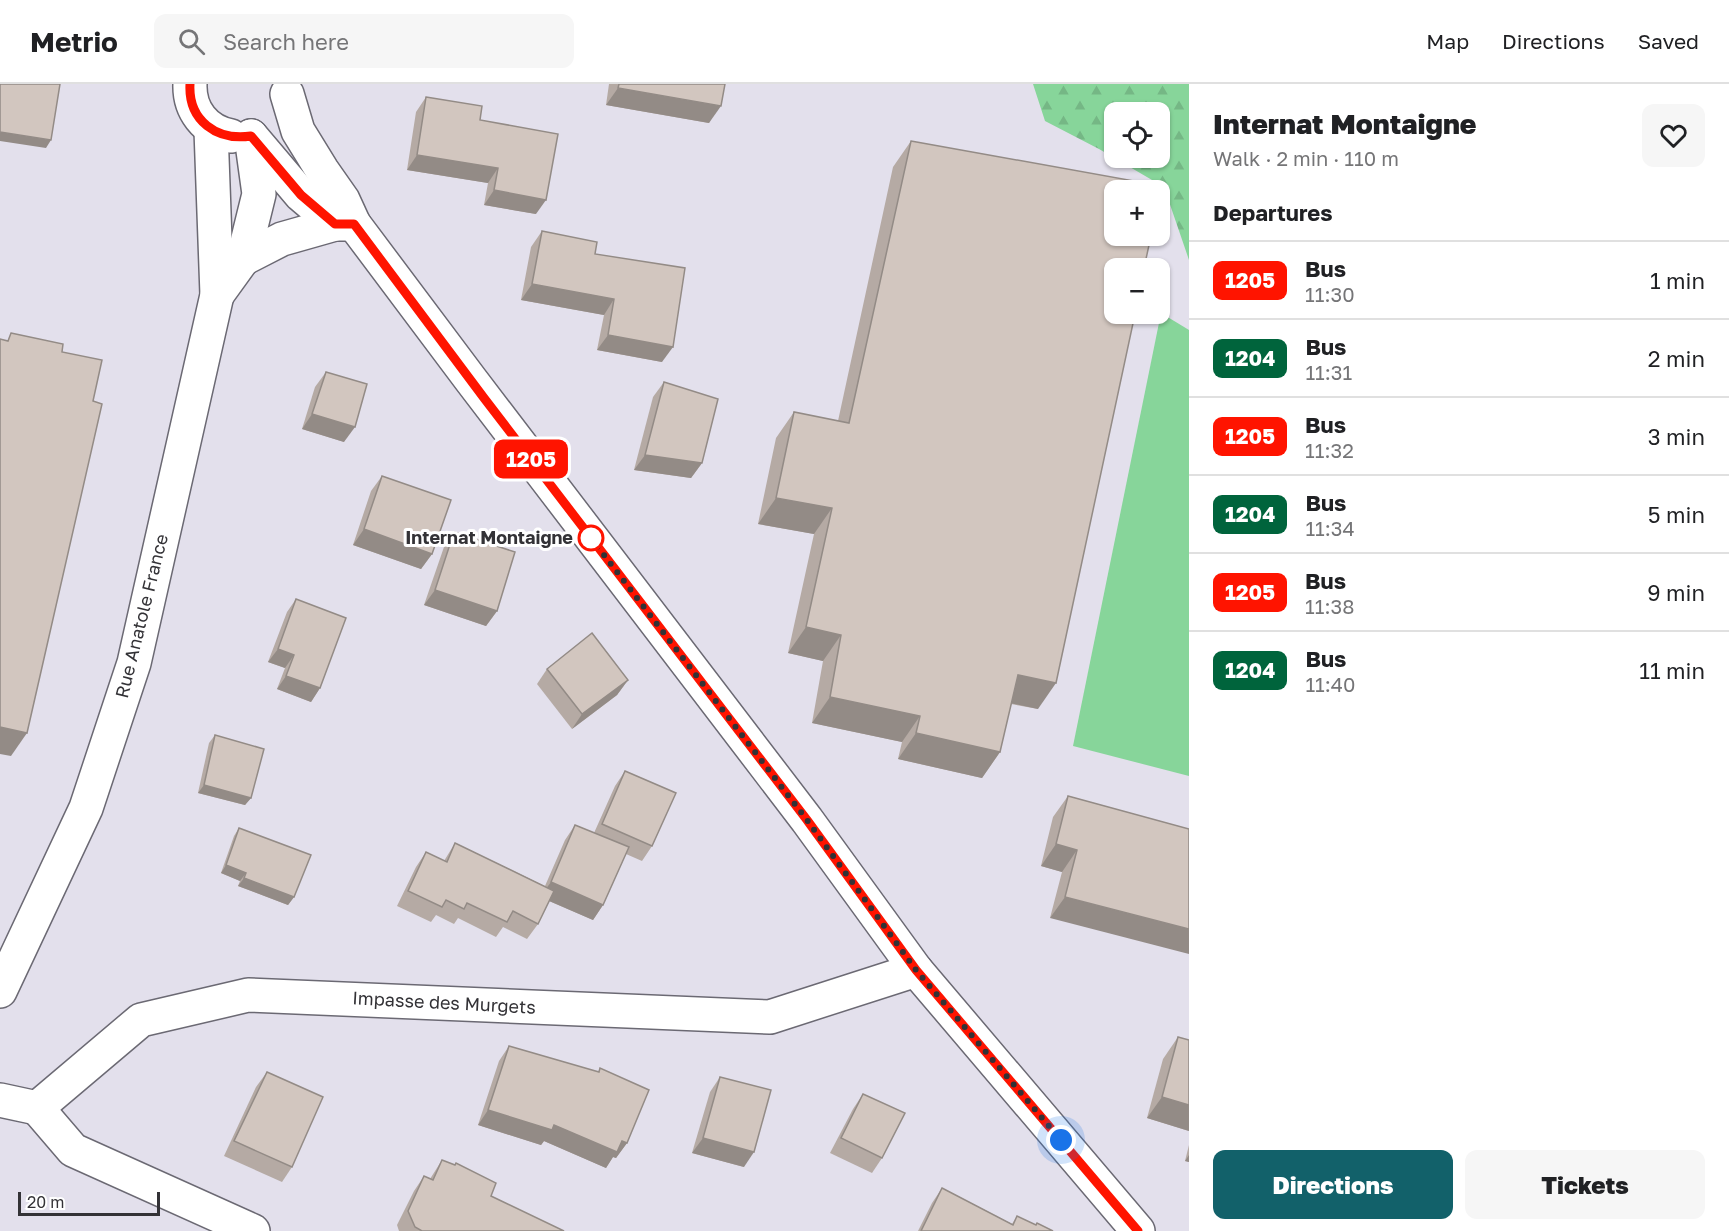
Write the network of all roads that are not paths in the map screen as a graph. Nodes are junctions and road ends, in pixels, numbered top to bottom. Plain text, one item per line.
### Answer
1 (190, 84) edge
2 (288, 89) edge
3 (211, 130) junction
4 (251, 136) junction
5 (344, 224) junction
6 (243, 259) junction
7 (217, 295) junction
8 (916, 970) junction
9 (0, 991) edge
10 (0, 1100) edge
11 (37, 1108) junction
12 (253, 1231) edge
13 (1138, 1231) edge

1 - 3 street
2 - 4 street
2 - 5 street
3 - 4 street
3 - 7 street, Rue Anatole France
4 - 5 street
4 - 6 street, Rue Anatole France
5 - 6 street
5 - 8 street
6 - 7 street, Rue Anatole France
7 - 9 street, Rue Anatole France
8 - 11 street, Impasse des Murgets
8 - 13 street
10 - 11 street
11 - 12 street

